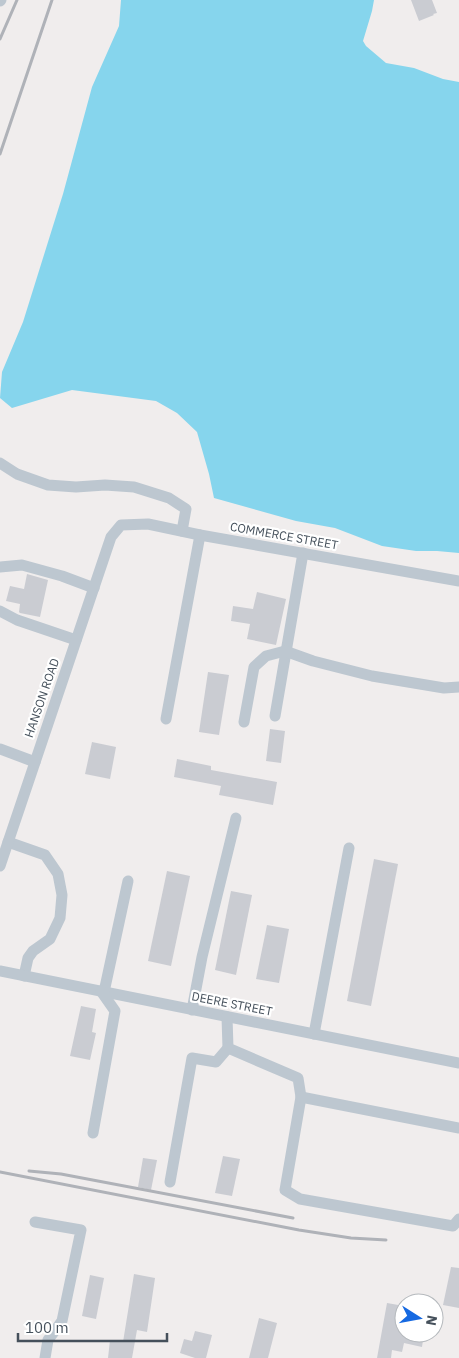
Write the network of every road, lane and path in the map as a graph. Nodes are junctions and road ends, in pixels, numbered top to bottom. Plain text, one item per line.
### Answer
1 (0, 464) edge
2 (182, 531) junction
3 (200, 535) junction
4 (111, 537) joint
5 (303, 553) junction
6 (0, 567) edge
7 (459, 581) edge
8 (94, 588) junction
9 (0, 611) edge
10 (76, 640) junction
11 (285, 651) junction
12 (459, 687) edge
13 (275, 716) dead end
14 (166, 719) dead end
15 (244, 722) dead end
16 (0, 749) edge
17 (35, 762) junction
18 (236, 818) dead end
19 (8, 842) junction
20 (350, 848) dead end
21 (0, 866) edge
22 (128, 881) dead end
23 (0, 971) edge
24 (24, 976) junction
25 (102, 992) junction
26 (192, 1010) junction
27 (227, 1016) junction
28 (314, 1034) junction
29 (228, 1048) junction
30 (459, 1063) edge
31 (300, 1097) junction
32 (459, 1128) edge
33 (93, 1133) dead end
34 (170, 1182) dead end
35 (459, 1219) edge
36 (35, 1222) dead end
37 (45, 1358) edge

1 - 2 street
2 - 3 street, COMMERCE STREET
2 - 4 street, COMMERCE STREET
3 - 5 street, COMMERCE STREET
3 - 14 street
4 - 8 street, HANSON ROAD
5 - 7 street, COMMERCE STREET
5 - 11 street
6 - 8 street
8 - 10 street, HANSON ROAD
9 - 10 street
10 - 17 street, HANSON ROAD
11 - 12 street
11 - 13 street
11 - 15 street
16 - 17 street
17 - 19 street, HANSON ROAD
18 - 26 street
19 - 21 street, HANSON ROAD
19 - 24 street
20 - 28 street
22 - 25 street
23 - 24 street, DEERE STREET
24 - 25 street, DEERE STREET
25 - 26 street, DEERE STREET
25 - 33 street
26 - 27 street, DEERE STREET
27 - 28 street, DEERE STREET
27 - 29 street
28 - 30 street, DEERE STREET
29 - 31 street
29 - 34 street
31 - 32 street
31 - 35 street
36 - 37 street

